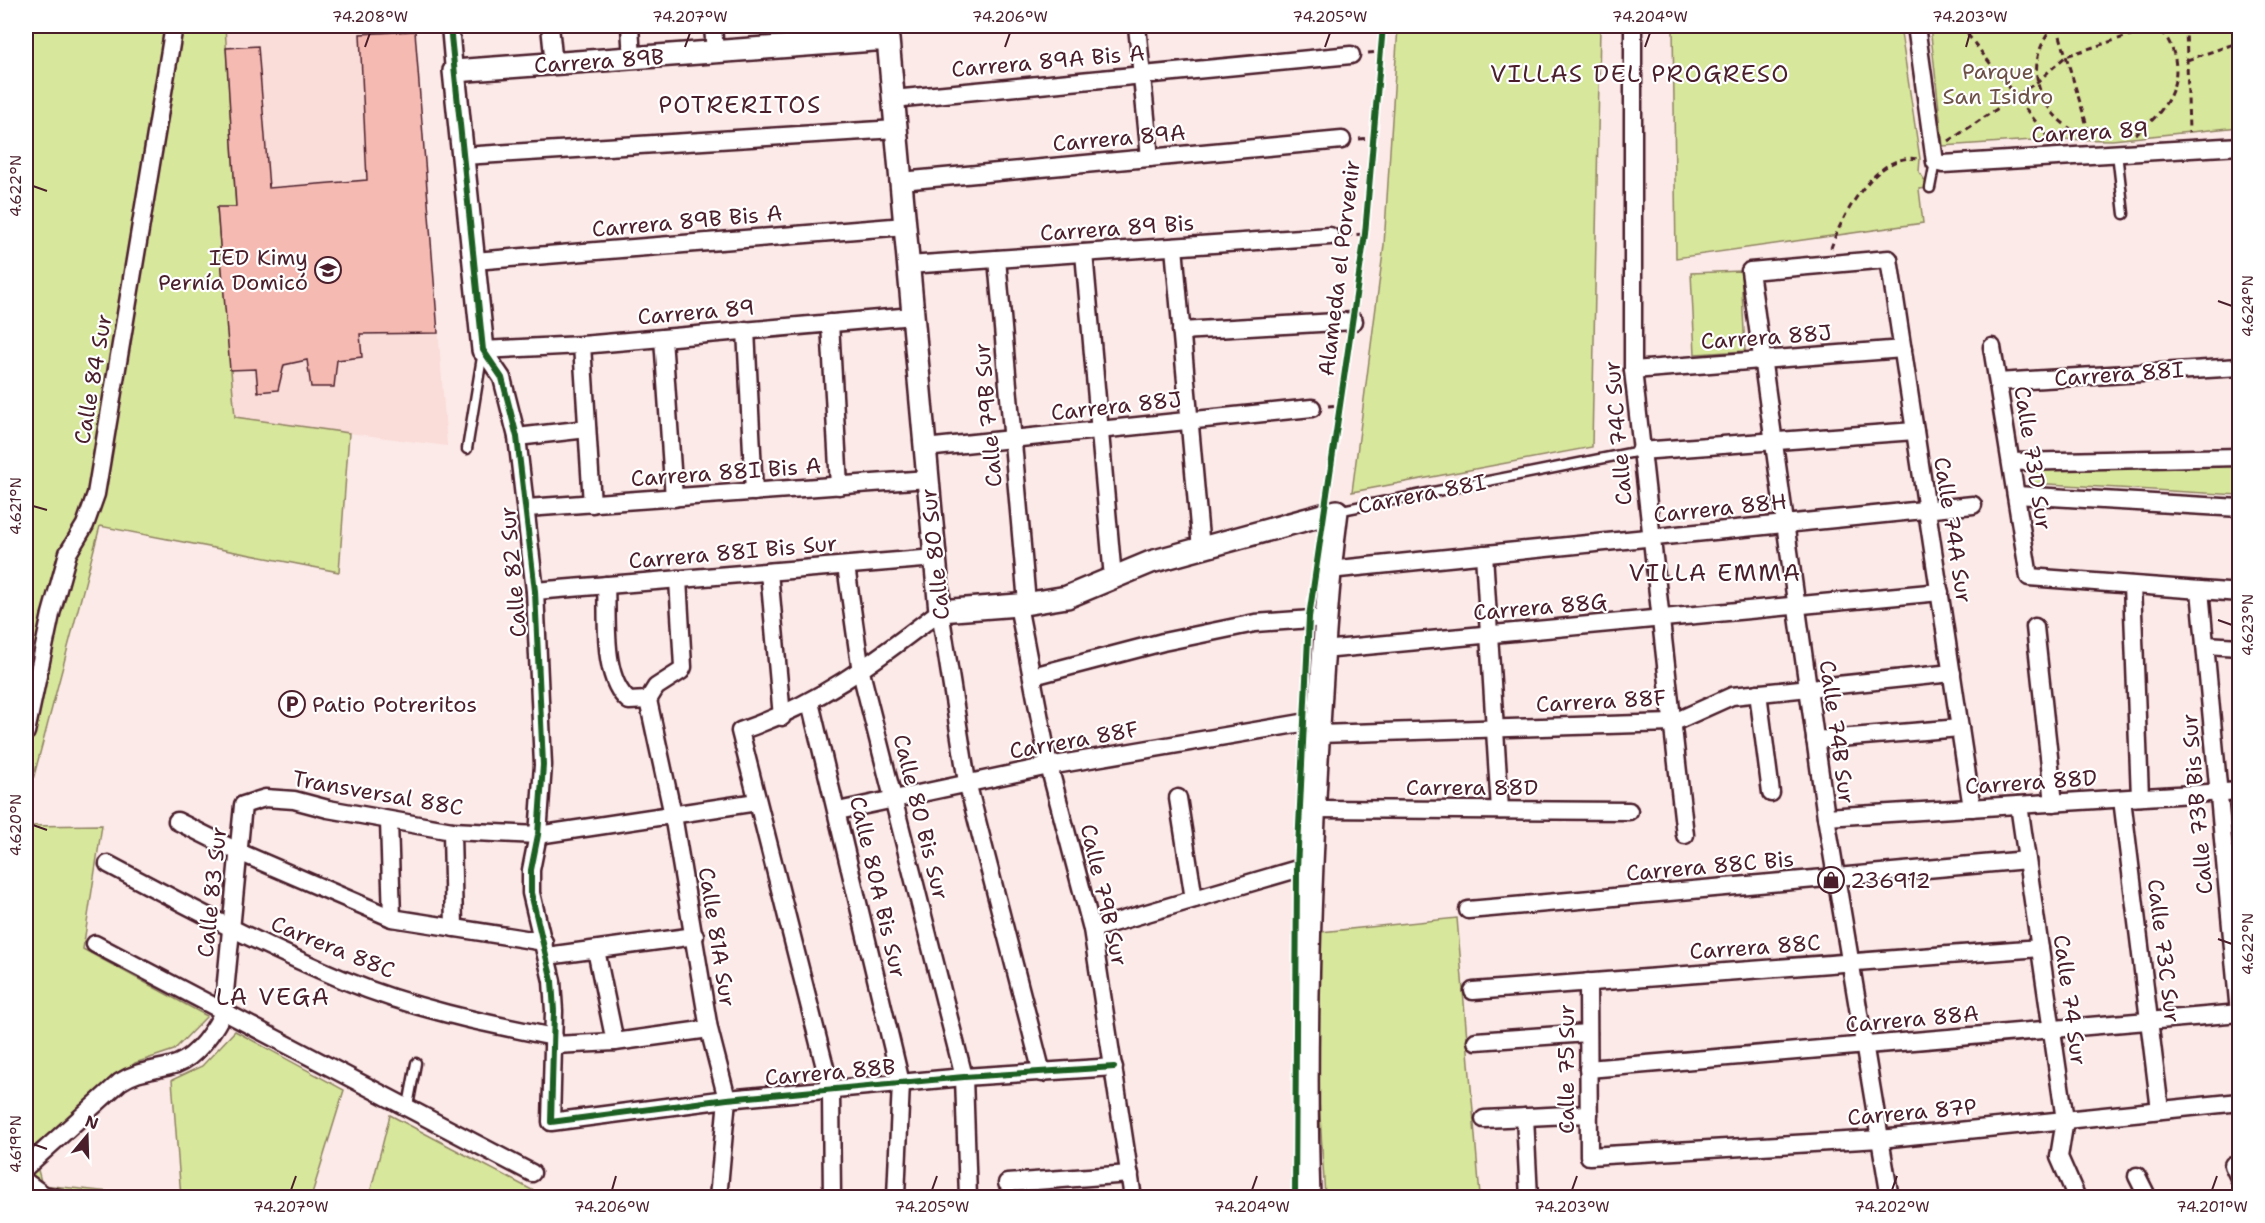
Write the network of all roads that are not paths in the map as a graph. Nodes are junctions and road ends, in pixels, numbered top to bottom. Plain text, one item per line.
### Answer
1 (174, 26) edge
2 (450, 26) edge
3 (550, 26) edge
4 (630, 26) edge
5 (713, 26) edge
6 (1137, 26) edge
7 (1634, 26) edge
8 (1916, 26) edge
9 (887, 32) edge
10 (802, 36) edge
11 (715, 52) junction
12 (1351, 55) dead end
13 (632, 59) junction
14 (554, 65) junction
15 (454, 71) junction
16 (1142, 75) junction
17 (893, 99) junction
18 (896, 129) junction
19 (1342, 140) dead end
20 (2240, 146) edge
21 (2116, 153) junction
22 (463, 156) junction
23 (1150, 158) junction
24 (1939, 163) junction
25 (901, 181) junction
26 (1930, 188) dead end
27 (2124, 214) dead end
28 (905, 226) junction
29 (1330, 236) dead end
30 (1174, 247) junction
31 (1084, 253) junction
32 (998, 259) junction
33 (474, 261) junction
34 (908, 265) junction
35 (1750, 270) joint
36 (913, 316) junction
37 (1354, 321) dead end
38 (830, 323) junction
39 (746, 330) junction
40 (1181, 331) junction
41 (663, 338) junction
42 (582, 345) junction
43 (1992, 347) dead end
44 (483, 350) junction
45 (1903, 350) junction
46 (1763, 360) junction
47 (2240, 366) edge
48 (1633, 370) junction
49 (1998, 382) junction
50 (1312, 408) dead end
51 (1190, 421) junction
52 (587, 429) junction
53 (1099, 430) junction
54 (1915, 431) junction
55 (517, 437) junction
56 (1013, 439) junction
57 (1774, 441) junction
58 (925, 448) junction
59 (467, 449) dead end
60 (1640, 451) junction
61 (2240, 457) edge
62 (2011, 462) junction
63 (928, 479) junction
64 (839, 486) junction
65 (754, 492) junction
66 (2016, 495) junction
67 (674, 498) junction
68 (592, 504) junction
69 (1973, 505) dead end
70 (526, 508) junction
71 (2240, 508) edge
72 (1927, 510) junction
73 (1337, 511) junction
74 (1785, 524) junction
75 (1650, 538) junction
76 (1201, 549) junction
77 (1484, 554) junction
78 (935, 558) junction
79 (846, 566) junction
80 (1329, 570) junction
81 (769, 572) junction
82 (1113, 578) junction
83 (678, 579) junction
84 (606, 585) junction
85 (2132, 585) junction
86 (2200, 590) junction
87 (535, 591) junction
88 (1940, 592) junction
89 (2240, 593) edge
90 (1022, 604) junction
91 (1797, 606) junction
92 (940, 611) junction
93 (1326, 618) junction
94 (1660, 619) junction
95 (2035, 627) dead end
96 (1489, 634) junction
97 (2205, 645) junction
98 (2240, 647) edge
99 (1323, 650) junction
100 (861, 672) junction
101 (1952, 673) junction
102 (1033, 676) junction
103 (1808, 688) junction
104 (652, 693) junction
105 (1758, 693) junction
106 (810, 702) junction
107 (782, 717) junction
108 (1672, 723) junction
109 (1319, 727) junction
110 (1495, 728) junction
111 (1960, 728) junction
112 (26, 732) edge
113 (1815, 740) junction
114 (1049, 766) junction
115 (967, 782) junction
116 (2240, 791) edge
117 (2219, 792) junction
118 (1771, 794) dead end
119 (2140, 797) junction
120 (894, 798) junction
121 (1178, 798) dead end
122 (2122, 798) junction
123 (756, 802) junction
124 (2054, 803) junction
125 (243, 805) joint
126 (2019, 805) junction
127 (1972, 808) junction
128 (1314, 809) junction
129 (1500, 810) junction
130 (838, 811) junction
131 (1629, 811) dead end
132 (673, 815) junction
133 (1826, 817) junction
134 (177, 821) dead end
135 (389, 821) junction
136 (452, 831) junction
137 (538, 835) junction
138 (1685, 835) dead end
139 (239, 852) junction
140 (2027, 860) junction
141 (108, 864) dead end
142 (1311, 865) junction
143 (1836, 877) junction
144 (1194, 899) junction
145 (1468, 910) dead end
146 (392, 918) junction
147 (454, 928) junction
148 (1092, 929) junction
149 (232, 930) junction
150 (694, 936) junction
151 (95, 944) dead end
152 (2040, 948) junction
153 (545, 949) junction
154 (596, 950) junction
155 (1851, 962) junction
156 (1588, 982) junction
157 (1473, 991) dead end
158 (223, 1013) junction
159 (2239, 1013) edge
160 (2150, 1021) junction
161 (709, 1029) junction
162 (2052, 1029) junction
163 (1588, 1033) junction
164 (554, 1041) junction
165 (1476, 1041) dead end
166 (615, 1042) junction
167 (1864, 1045) junction
168 (416, 1063) dead end
169 (1114, 1067) junction
170 (1588, 1069) junction
171 (1042, 1073) junction
172 (964, 1077) junction
173 (901, 1083) junction
174 (831, 1091) junction
175 (727, 1099) junction
176 (2240, 1102) edge
177 (408, 1106) junction
178 (2160, 1110) junction
179 (1589, 1114) junction
180 (1525, 1117) junction
181 (1484, 1119) dead end
182 (2065, 1120) junction
183 (551, 1122) joint
184 (1880, 1139) junction
185 (1589, 1156) joint
186 (26, 1167) edge
187 (532, 1173) dead end
188 (1130, 1174) junction
189 (2137, 1176) dead end
190 (26, 1182) edge
191 (1007, 1183) dead end
192 (896, 1196) dead end
193 (48, 1197) edge
194 (718, 1197) edge
195 (832, 1197) edge
196 (968, 1197) edge
197 (1133, 1197) edge
198 (1309, 1197) edge
199 (1529, 1197) edge
200 (1890, 1197) edge
201 (2077, 1197) edge
202 (2148, 1197) edge

1 - 112 street, Calle 84 Sur
2 - 15 street, Calle 82 Sur
3 - 14 street
4 - 13 street
5 - 11 street
6 - 16 street
7 - 48 street, Calle 74C Sur
8 - 24 street
9 - 10 street, Carrera 89B
9 - 17 street, Calle 80 Sur
10 - 11 street, Carrera 89B
11 - 13 street, Carrera 89B
12 - 16 street, Carrera 89A Bis A
13 - 14 street, Carrera 89B
14 - 15 street, Carrera 89B
15 - 22 street, Calle 82 Sur
16 - 17 street, Carrera 89A Bis A
16 - 23 street
17 - 18 street, Calle 80 Sur
18 - 22 street
18 - 25 street, Calle 80 Sur
19 - 23 street, Carrera 89A
20 - 21 street, Carrera 89
21 - 24 street, Carrera 89
21 - 27 lane
22 - 33 street, Calle 82 Sur
23 - 25 street, Carrera 89A
24 - 26 lane
25 - 28 street, Calle 80 Sur
28 - 33 street, Carrera 89B Bis A
28 - 34 street, Calle 80 Sur
29 - 30 street, Carrera 89 Bis
30 - 31 street, Carrera 89 Bis
30 - 40 street
31 - 32 street, Carrera 89 Bis
31 - 53 street
32 - 34 street, Carrera 89 Bis
32 - 56 street, Calle 79B Sur
33 - 44 street, Calle 82 Sur
34 - 36 street, Calle 80 Sur
35 - 45 street, Calle 74A Sur
35 - 46 street, Calle 74B Sur
36 - 38 street, Carrera 89
36 - 58 street, Calle 80 Sur
37 - 40 street
38 - 39 street, Carrera 89
38 - 64 street
39 - 41 street, Carrera 89
39 - 65 street
40 - 51 street
41 - 42 street, Carrera 89
41 - 67 street
42 - 44 street, Carrera 89
42 - 52 street
43 - 49 street, Calle 73D Sur
44 - 55 street, Calle 82 Sur
44 - 59 lane
45 - 46 street, Carrera 88J
45 - 54 street, Calle 74A Sur
46 - 48 street, Carrera 88J
46 - 57 street, Calle 74B Sur
47 - 49 street, Carrera 88I
48 - 60 street, Calle 74C Sur
49 - 62 street, Calle 73D Sur
50 - 51 street, Carrera 88J
51 - 53 street, Carrera 88J
51 - 76 street
52 - 55 street
52 - 68 street
53 - 56 street, Carrera 88J
53 - 82 street
54 - 57 street, Carrera 88I
54 - 72 street, Calle 74A Sur
55 - 70 street, Calle 82 Sur
56 - 58 street, Carrera 88J
56 - 90 street, Calle 79B Sur
57 - 60 street, Carrera 88I
57 - 74 street, Calle 74B Sur
58 - 63 street, Calle 80 Sur
60 - 73 lane, Carrera 88I
60 - 75 street, Calle 74C Sur
61 - 62 street
62 - 66 street, Calle 73D Sur
63 - 64 street, Carrera 88I Bis A
63 - 78 street, Calle 80 Sur
64 - 65 street, Carrera 88I Bis A
65 - 67 street, Carrera 88I Bis A
66 - 71 street
66 - 85 street, Calle 73D Sur
67 - 68 street, Carrera 88I Bis A
68 - 70 street, Carrera 88I Bis A
69 - 72 street, Carrera 88H
70 - 87 street, Calle 82 Sur
72 - 74 street, Carrera 88H
72 - 88 street, Calle 74A Sur
73 - 76 street, Carrera 88I
73 - 80 street
74 - 75 street, Carrera 88H
74 - 91 street, Calle 74B Sur
75 - 77 street, Carrera 88H
75 - 94 street, Calle 74C Sur
76 - 82 street, Carrera 88I
77 - 80 street, Carrera 88H
77 - 96 street
78 - 79 street, Carrera 88I Bis Sur
78 - 92 street, Calle 80 Sur
79 - 81 street, Carrera 88I Bis Sur
79 - 100 street, Calle 80 Bis Sur
80 - 93 street
81 - 83 street, Carrera 88I Bis Sur
81 - 107 street
82 - 90 street, Carrera 88I
83 - 84 street, Carrera 88I Bis Sur
83 - 104 street
84 - 87 street, Carrera 88I Bis Sur
84 - 104 street
85 - 86 street
85 - 119 street
86 - 89 street
86 - 97 street, Calle 73B Bis Sur
87 - 137 street, Calle 82 Sur
88 - 91 street, Carrera 88G
88 - 101 street, Calle 74A Sur
90 - 92 street, Carrera 88I
90 - 102 street, Calle 79B Sur
91 - 94 street, Carrera 88G
91 - 103 street, Calle 74B Sur
92 - 100 street
92 - 115 street, Calle 80 Sur
93 - 99 street
93 - 102 street
94 - 96 street, Carrera 88G
94 - 108 street, Calle 74C Sur
95 - 124 street
96 - 99 street, Carrera 88G
96 - 110 street
97 - 98 street
97 - 117 street, Calle 73B Bis Sur
99 - 109 street
100 - 106 street
100 - 120 street, Calle 80 Bis Sur
101 - 103 street, Carrera 88F
101 - 111 street, Calle 74A Sur
102 - 114 street, Calle 79B Sur
103 - 105 street, Carrera 88F
103 - 113 street, Calle 74B Sur
104 - 132 street, Calle 81A Sur
105 - 108 street, Carrera 88F
105 - 118 street
106 - 107 street
106 - 130 street, Calle 80A Bis Sur
107 - 123 street
108 - 110 street, Carrera 88F
108 - 138 street, Calle 74C Sur
109 - 110 street, Carrera 88F
109 - 114 street, Carrera 88F
109 - 128 street
110 - 129 street
111 - 113 street
111 - 127 street, Calle 74A Sur
113 - 133 street, Calle 74B Sur
114 - 115 street, Carrera 88F
114 - 148 street, Calle 79B Sur
115 - 120 street, Carrera 88F
115 - 171 street, Calle 80 Sur
116 - 117 street, Carrera 88D
117 - 119 street, Carrera 88D
117 - 159 street, Calle 73B Bis Sur
119 - 122 street, Carrera 88D
120 - 130 street, Carrera 88F
120 - 172 street, Calle 80 Bis Sur
121 - 144 street
122 - 124 street, Carrera 88D
122 - 160 street, Calle 73C Sur
123 - 132 street, Transversal 88C
123 - 174 street
124 - 126 street, Carrera 88D
125 - 135 street, Transversal 88C
125 - 139 street, Calle 83 Sur
126 - 127 street, Carrera 88D
126 - 140 street, Calle 74 Sur
127 - 133 street, Carrera 88D
128 - 129 street, Carrera 88D
128 - 142 street
129 - 131 street, Carrera 88D
130 - 173 street, Calle 80A Bis Sur
132 - 137 street, Transversal 88C
132 - 150 street, Calle 81A Sur
133 - 143 street, Calle 74B Sur
134 - 139 street
135 - 136 street, Transversal 88C
135 - 146 street
136 - 137 street, Transversal 88C
136 - 147 street
137 - 153 street, Calle 82 Sur
139 - 146 street
139 - 149 street, Calle 83 Sur
140 - 143 street, Carrera 88C Bis
140 - 152 street, Calle 74 Sur
141 - 149 street, Carrera 88C
142 - 144 street
142 - 198 street
143 - 145 street, Carrera 88C Bis
143 - 155 street, Calle 74B Sur
144 - 148 street
146 - 147 street
147 - 153 street
148 - 169 street, Calle 79B Sur
149 - 158 street, Calle 83 Sur
149 - 164 street, Carrera 88C
150 - 154 street
150 - 161 street, Calle 81A Sur
151 - 158 street
152 - 155 street, Carrera 88C
152 - 162 street, Calle 74 Sur
153 - 154 street
153 - 164 street, Calle 82 Sur
154 - 166 street
155 - 156 street, Carrera 88C
155 - 167 street, Calle 74B Sur
156 - 157 street, Carrera 88C
156 - 163 street, Calle 75 Sur
158 - 177 street
158 - 186 street, Calle 83 Sur
159 - 160 street, Carrera 88A
160 - 162 street, Carrera 88A
160 - 178 street, Calle 73C Sur
161 - 166 street, Carrera 88C
161 - 175 street, Calle 81A Sur
162 - 167 street, Carrera 88A
162 - 182 street, Calle 74 Sur
163 - 165 street
163 - 170 street, Calle 75 Sur
164 - 166 street, Carrera 88C
164 - 183 street, Calle 82 Sur
167 - 170 street, Carrera 88A
167 - 184 street, Calle 74B Sur
168 - 177 lane
169 - 171 street, Carrera 88B
169 - 188 street, Calle 79B Sur
170 - 179 street, Calle 75 Sur
171 - 172 street, Carrera 88B
172 - 173 street, Carrera 88B
172 - 196 street, Calle 80 Bis Sur
173 - 174 street, Carrera 88B
173 - 192 street, Calle 80A Bis Sur
174 - 175 street, Carrera 88B
174 - 195 street
175 - 183 street, Carrera 88B
175 - 194 street, Calle 81A Sur
176 - 178 street, Carrera 87P
177 - 187 street
178 - 182 street, Carrera 87P
179 - 180 street
179 - 185 street, Calle 75 Sur
180 - 181 street
180 - 199 street
182 - 184 street, Carrera 87P
182 - 201 street, Calle 74 Sur
184 - 185 street, Carrera 87P
184 - 200 street, Calle 74B Sur
188 - 191 street
188 - 197 street, Calle 79B Sur
189 - 202 street
190 - 193 street

